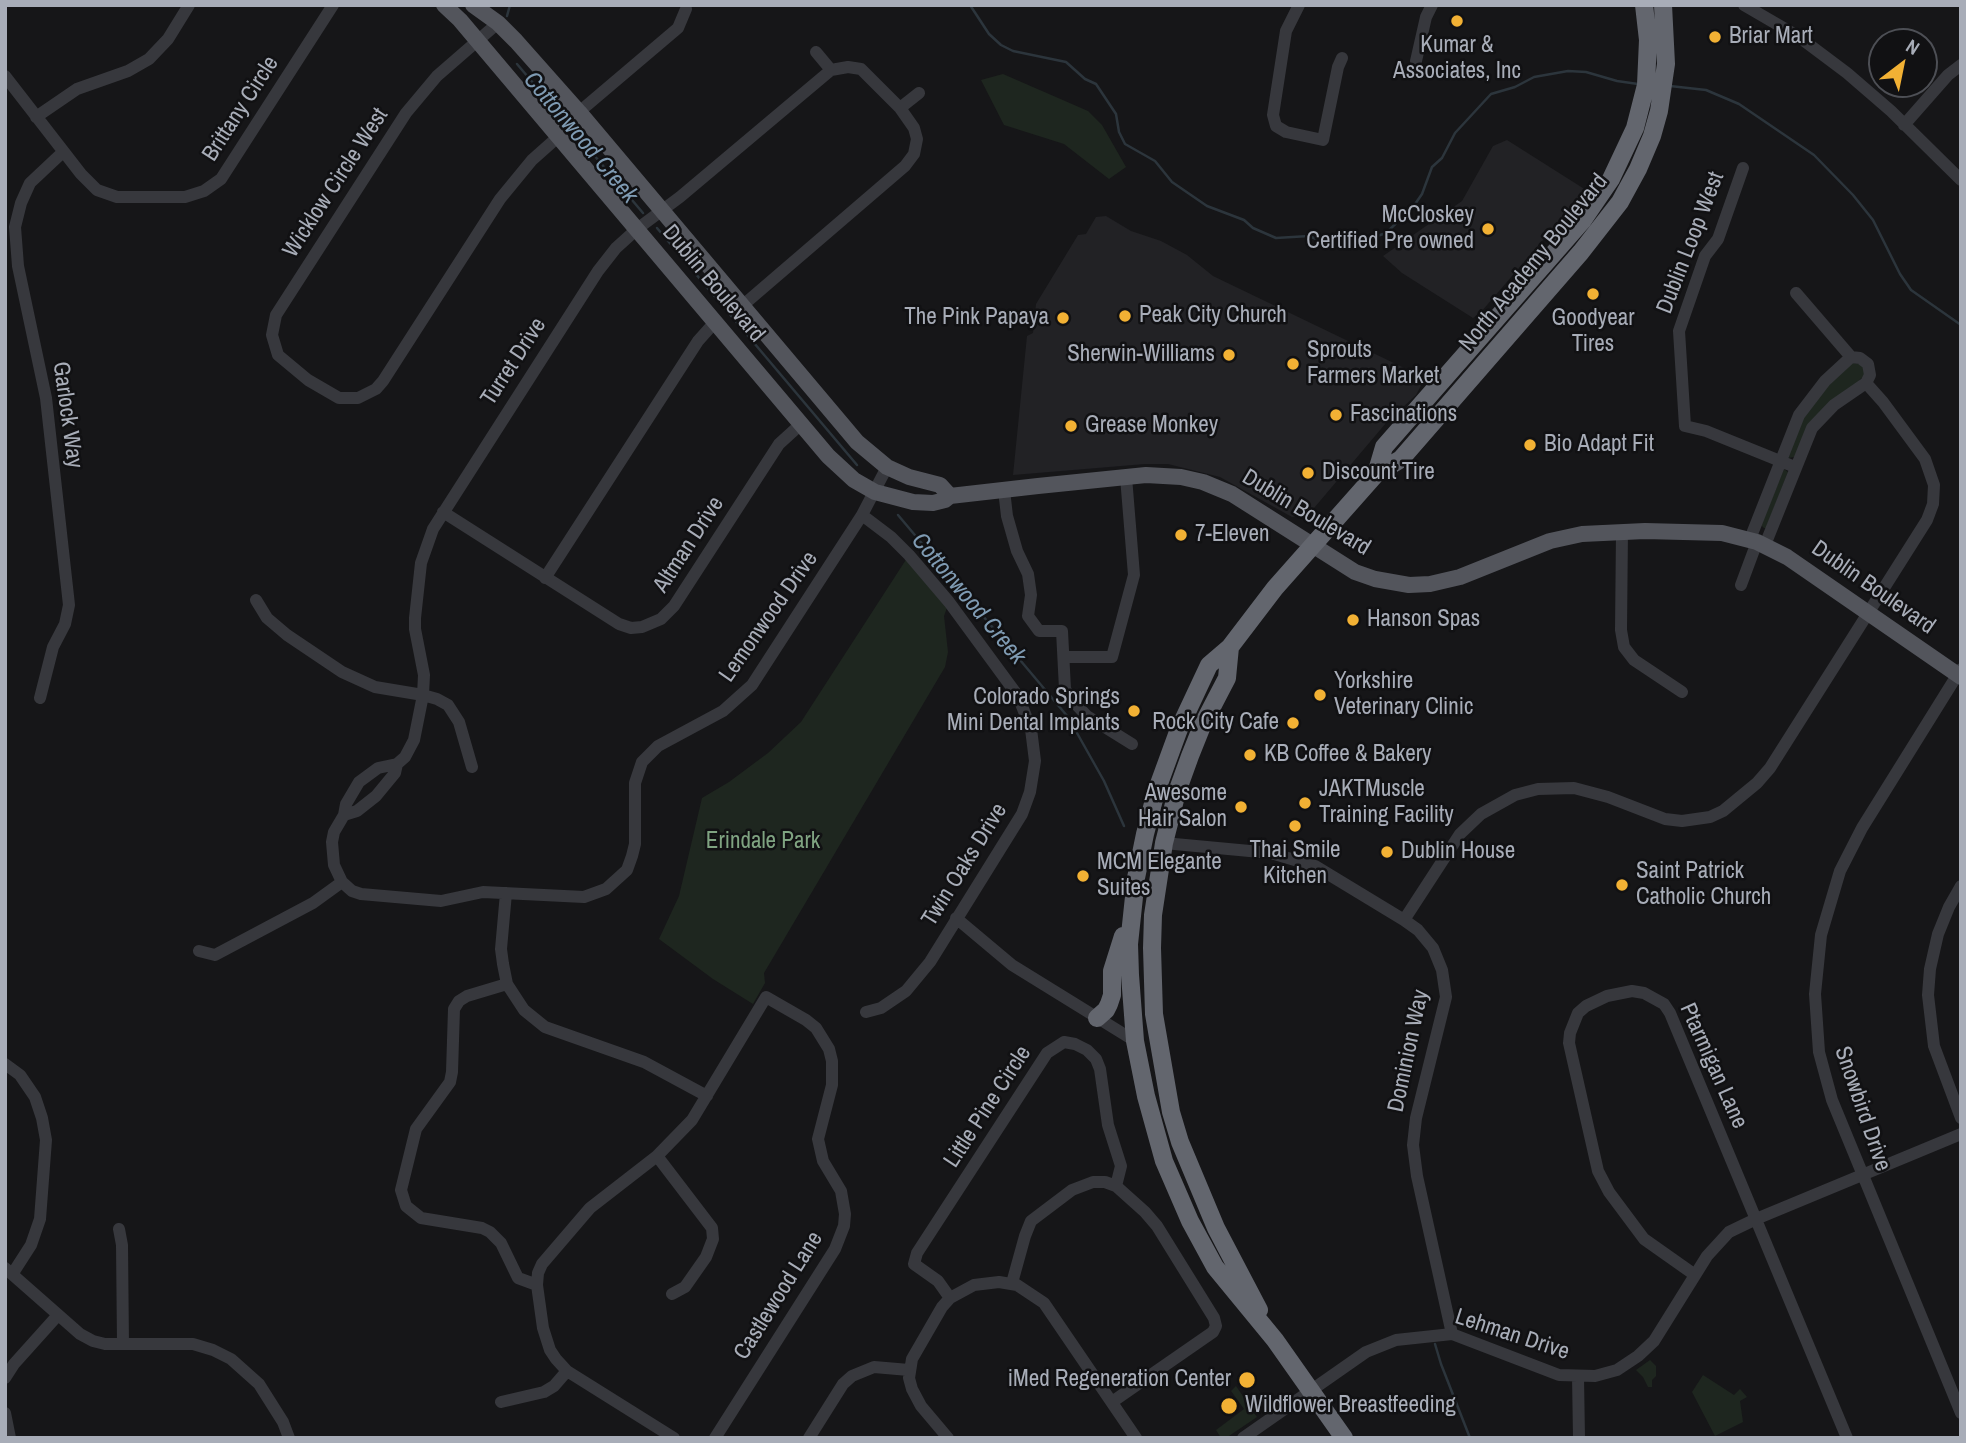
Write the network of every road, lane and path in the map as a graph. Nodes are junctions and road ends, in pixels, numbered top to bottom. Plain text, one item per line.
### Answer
1 (190, 5) edge
2 (333, 5) edge
3 (444, 5) edge
4 (473, 5) edge
5 (1299, 5) edge
6 (1432, 5) edge
7 (1644, 5) edge
8 (1663, 5) edge
9 (1744, 5) edge
10 (686, 9) dead end
11 (498, 23) junction
12 (1656, 39) junction
13 (477, 41) junction
14 (816, 52) dead end
15 (1342, 58) dead end
16 (1416, 61) dead end
17 (1961, 65) edge
18 (831, 70) junction
19 (5, 76) edge
20 (919, 93) dead end
21 (900, 108) junction
22 (579, 112) junction
23 (36, 117) junction
24 (1904, 125) junction
25 (559, 136) junction
26 (62, 152) junction
27 (1743, 167) dead end
28 (1961, 180) edge
29 (662, 211) junction
30 (637, 229) junction
31 (12, 267) edge
32 (1796, 293) dead end
33 (742, 306) junction
34 (715, 322) junction
35 (1851, 357) junction
36 (1866, 383) junction
37 (801, 424) junction
38 (1779, 461) junction
39 (887, 467) junction
40 (1795, 467) junction
41 (1377, 474) junction
42 (1126, 477) junction
43 (1004, 490) junction
44 (875, 492) junction
45 (950, 496) junction
46 (443, 512) junction
47 (862, 515) junction
48 (1622, 531) junction
49 (1758, 542) junction
50 (1312, 545) junction
51 (545, 578) junction
52 (1741, 585) dead end
53 (256, 600) dead end
54 (1869, 612) junction
55 (1230, 647) junction
56 (1063, 657) junction
57 (1960, 673) edge
58 (1682, 692) dead end
59 (423, 695) junction
60 (40, 698) dead end
61 (1794, 703) dead end
62 (1807, 710) junction
63 (1132, 744) dead end
64 (397, 764) junction
65 (472, 767) dead end
66 (344, 816) junction
67 (1164, 843) junction
68 (1136, 878) junction
69 (342, 882) junction
70 (1961, 886) edge
71 (506, 893) junction
72 (956, 918) junction
73 (1404, 920) junction
74 (199, 951) dead end
75 (507, 984) junction
76 (866, 1012) dead end
77 (1097, 1018) junction
78 (1136, 1041) junction
79 (1158, 1049) junction
80 (5, 1063) edge
81 (707, 1097) junction
82 (1961, 1118) edge
83 (1961, 1133) edge
84 (657, 1156) junction
85 (1861, 1174) junction
86 (1116, 1185) junction
87 (1756, 1219) junction
88 (119, 1229) dead end
89 (9, 1270) edge
90 (1695, 1275) junction
91 (1012, 1283) junction
92 (537, 1285) junction
93 (672, 1294) dead end
94 (950, 1298) junction
95 (58, 1315) junction
96 (1452, 1334) junction
97 (1275, 1340) junction
98 (123, 1344) junction
99 (909, 1370) junction
100 (567, 1371) junction
101 (1577, 1376) junction
102 (5, 1378) edge
103 (1311, 1391) junction
104 (501, 1402) dead end
105 (1112, 1402) junction
106 (5, 1413) edge
107 (1961, 1413) edge
108 (9, 1438) edge
109 (289, 1438) edge
110 (674, 1438) edge
111 (715, 1438) edge
112 (809, 1438) edge
113 (948, 1438) edge
114 (1136, 1438) edge
115 (1243, 1438) edge
116 (1344, 1438) edge
117 (1579, 1438) edge
118 (1847, 1438) edge

1 - 23 street
2 - 26 street, Brittany Circle
3 - 13 main road, Dublin Boulevard
4 - 11 main road, Dublin Boulevard
5 - 15 street
6 - 16 street
7 - 12 highway, North Academy Boulevard
8 - 12 highway, North Academy Boulevard
9 - 24 street
10 - 22 street
11 - 13 street, Wicklow Circle West
11 - 22 main road, Dublin Boulevard
12 - 41 highway, North Academy Boulevard
12 - 41 highway, North Academy Boulevard
13 - 25 main road, Dublin Boulevard
13 - 25 street, Wicklow Circle West
14 - 18 street
17 - 24 street
18 - 21 street
18 - 29 street, Turret Drive
19 - 23 street, Brittany Circle
20 - 21 street
21 - 33 street
22 - 29 main road, Dublin Boulevard
23 - 26 street, Brittany Circle
24 - 28 street
25 - 30 main road, Dublin Boulevard
26 - 31 street, Garlock Way
27 - 38 street, Dublin Loop West
29 - 30 street, Turret Drive
29 - 33 main road, Dublin Boulevard
30 - 34 main road, Dublin Boulevard
30 - 46 street, Turret Drive
31 - 60 street, Garlock Way
32 - 35 street
33 - 39 main road, Dublin Boulevard
34 - 37 main road, Dublin Boulevard
34 - 51 street
35 - 36 street
35 - 38 street
36 - 40 street
36 - 54 street
37 - 44 main road, Dublin Boulevard
37 - 51 street, Altman Drive
38 - 40 street, Dublin Loop West
38 - 49 street
39 - 44 street, Lemonwood Drive
39 - 45 main road, Dublin Boulevard
40 - 49 street
41 - 50 highway, North Academy Boulevard
42 - 43 main road, Dublin Boulevard
42 - 50 main road, Dublin Boulevard
42 - 56 street
43 - 45 main road, Dublin Boulevard
43 - 56 street
44 - 45 main road, Dublin Boulevard
44 - 47 street, Lemonwood Drive
46 - 51 street, Altman Drive
46 - 59 street, Turret Drive
47 - 71 street, Lemonwood Drive
47 - 72 street, Twin Oaks Drive
48 - 49 main road, Dublin Boulevard
48 - 50 main road, Dublin Boulevard
48 - 58 street
49 - 52 street
49 - 54 main road, Dublin Boulevard
50 - 55 highway, North Academy Boulevard
53 - 59 street
54 - 57 main road, Dublin Boulevard
54 - 62 street
55 - 67 highway, North Academy Boulevard
55 - 68 highway, North Academy Boulevard
56 - 63 street
57 - 85 street, Snowbird Drive
59 - 64 street, Turret Drive
59 - 65 street
61 - 62 street
62 - 73 street
64 - 66 street, Turret Drive
64 - 66 street
66 - 69 street
67 - 73 street, Dominion Way
67 - 79 highway, North Academy Boulevard
68 - 77 highway
68 - 78 highway, North Academy Boulevard
69 - 71 street, Lemonwood Drive
69 - 74 street
70 - 82 street
71 - 75 street
72 - 76 street, Twin Oaks Drive
72 - 77 street
73 - 96 street, Dominion Way
75 - 81 street
75 - 92 street
77 - 78 street
78 - 79 highway
78 - 97 highway, North Academy Boulevard
79 - 97 highway, North Academy Boulevard
80 - 89 street
81 - 84 street
81 - 111 street, Castlewood Lane
83 - 85 street, Lehman Drive
84 - 92 street
84 - 93 street
85 - 87 street, Lehman Drive
85 - 107 street, Snowbird Drive
86 - 91 street
86 - 94 street, Little Pine Circle
86 - 105 street
87 - 90 street, Lehman Drive
87 - 90 street, Ptarmigan Lane
87 - 118 street, Ptarmigan Lane
88 - 98 street
89 - 95 street
90 - 101 street, Lehman Drive
91 - 94 street
91 - 105 street
92 - 100 street
94 - 99 street
95 - 98 street
95 - 102 street
96 - 101 street, Lehman Drive
96 - 103 street, Lehman Drive
97 - 103 highway, North Academy Boulevard
98 - 109 street
99 - 112 street
99 - 113 street
100 - 104 street
100 - 110 street
101 - 117 street
103 - 115 street, Lehman Drive
103 - 116 highway, North Academy Boulevard
105 - 114 street
106 - 108 street

